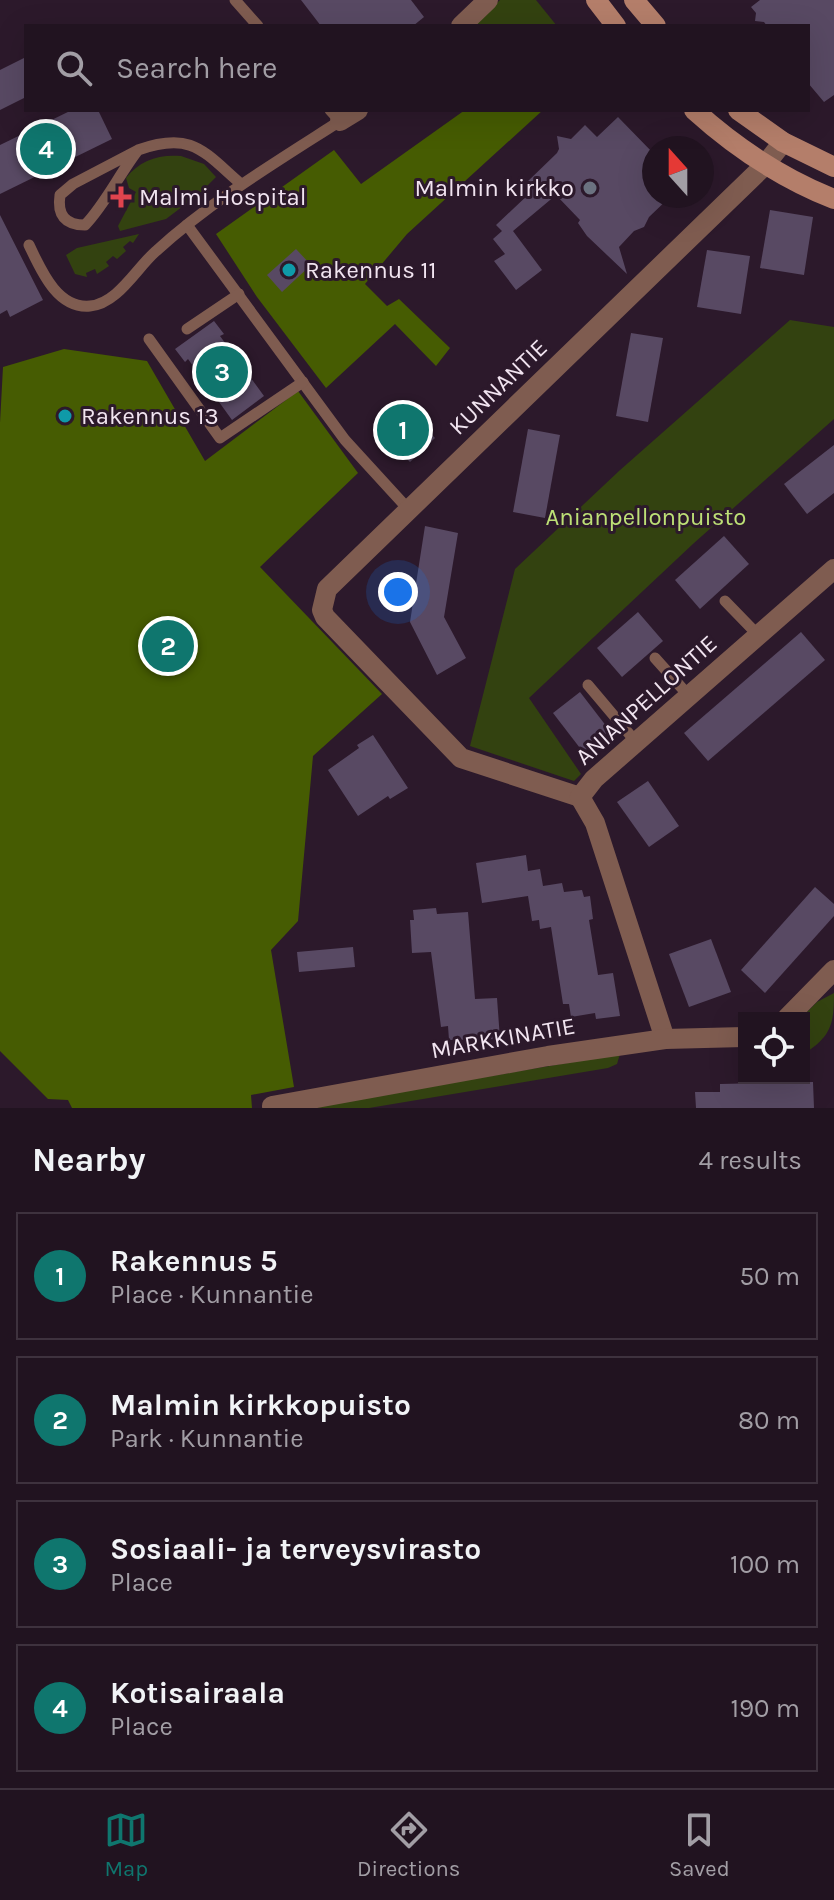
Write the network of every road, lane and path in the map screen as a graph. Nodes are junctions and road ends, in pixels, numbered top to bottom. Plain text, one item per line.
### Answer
1 (235, 0) edge
2 (488, 0) edge
3 (596, 0) edge
4 (634, 0) edge
5 (256, 24) edge
6 (463, 24) edge
7 (614, 24) edge
8 (654, 24) edge
9 (697, 112) edge
10 (741, 112) edge
11 (343, 114) edge
12 (783, 142) junction
13 (138, 150) junction
14 (765, 165) junction
15 (834, 167) edge
16 (241, 184) junction
17 (834, 199) edge
18 (187, 225) junction
19 (29, 245) dead end
20 (239, 294) junction
21 (187, 329) dead end
22 (149, 339) dead end
23 (303, 382) junction
24 (409, 510) junction
25 (834, 569) edge
26 (725, 601) dead end
27 (758, 635) junction
28 (655, 658) dead end
29 (588, 685) dead end
30 (689, 696) junction
31 (636, 742) junction
32 (580, 797) junction
33 (834, 970) edge
34 (793, 1012) edge
35 (738, 1037) edge
36 (665, 1039) junction
37 (272, 1106) edge

1 - 5 lane
2 - 6 street
3 - 7 main road
4 - 8 main road
9 - 14 main road
10 - 12 main road
11 - 16 lane
12 - 14 street, KUNNANTIE
12 - 15 main road
13 - 13 lane
13 - 16 lane
14 - 17 main road
14 - 24 street, KUNNANTIE
16 - 18 lane
18 - 19 lane
18 - 20 lane
20 - 21 lane
20 - 23 lane
22 - 23 lane
23 - 24 lane
24 - 32 street, KUNNANTIE
25 - 27 street, ANIANPELLONTIE
26 - 27 lane
27 - 30 street, ANIANPELLONTIE
28 - 30 lane
29 - 31 lane
30 - 31 street, ANIANPELLONTIE
31 - 32 street, ANIANPELLONTIE
32 - 36 street, ANIANPELLONTIE
33 - 34 street
35 - 36 street, MARKKINATIE
36 - 37 street, MARKKINATIE

